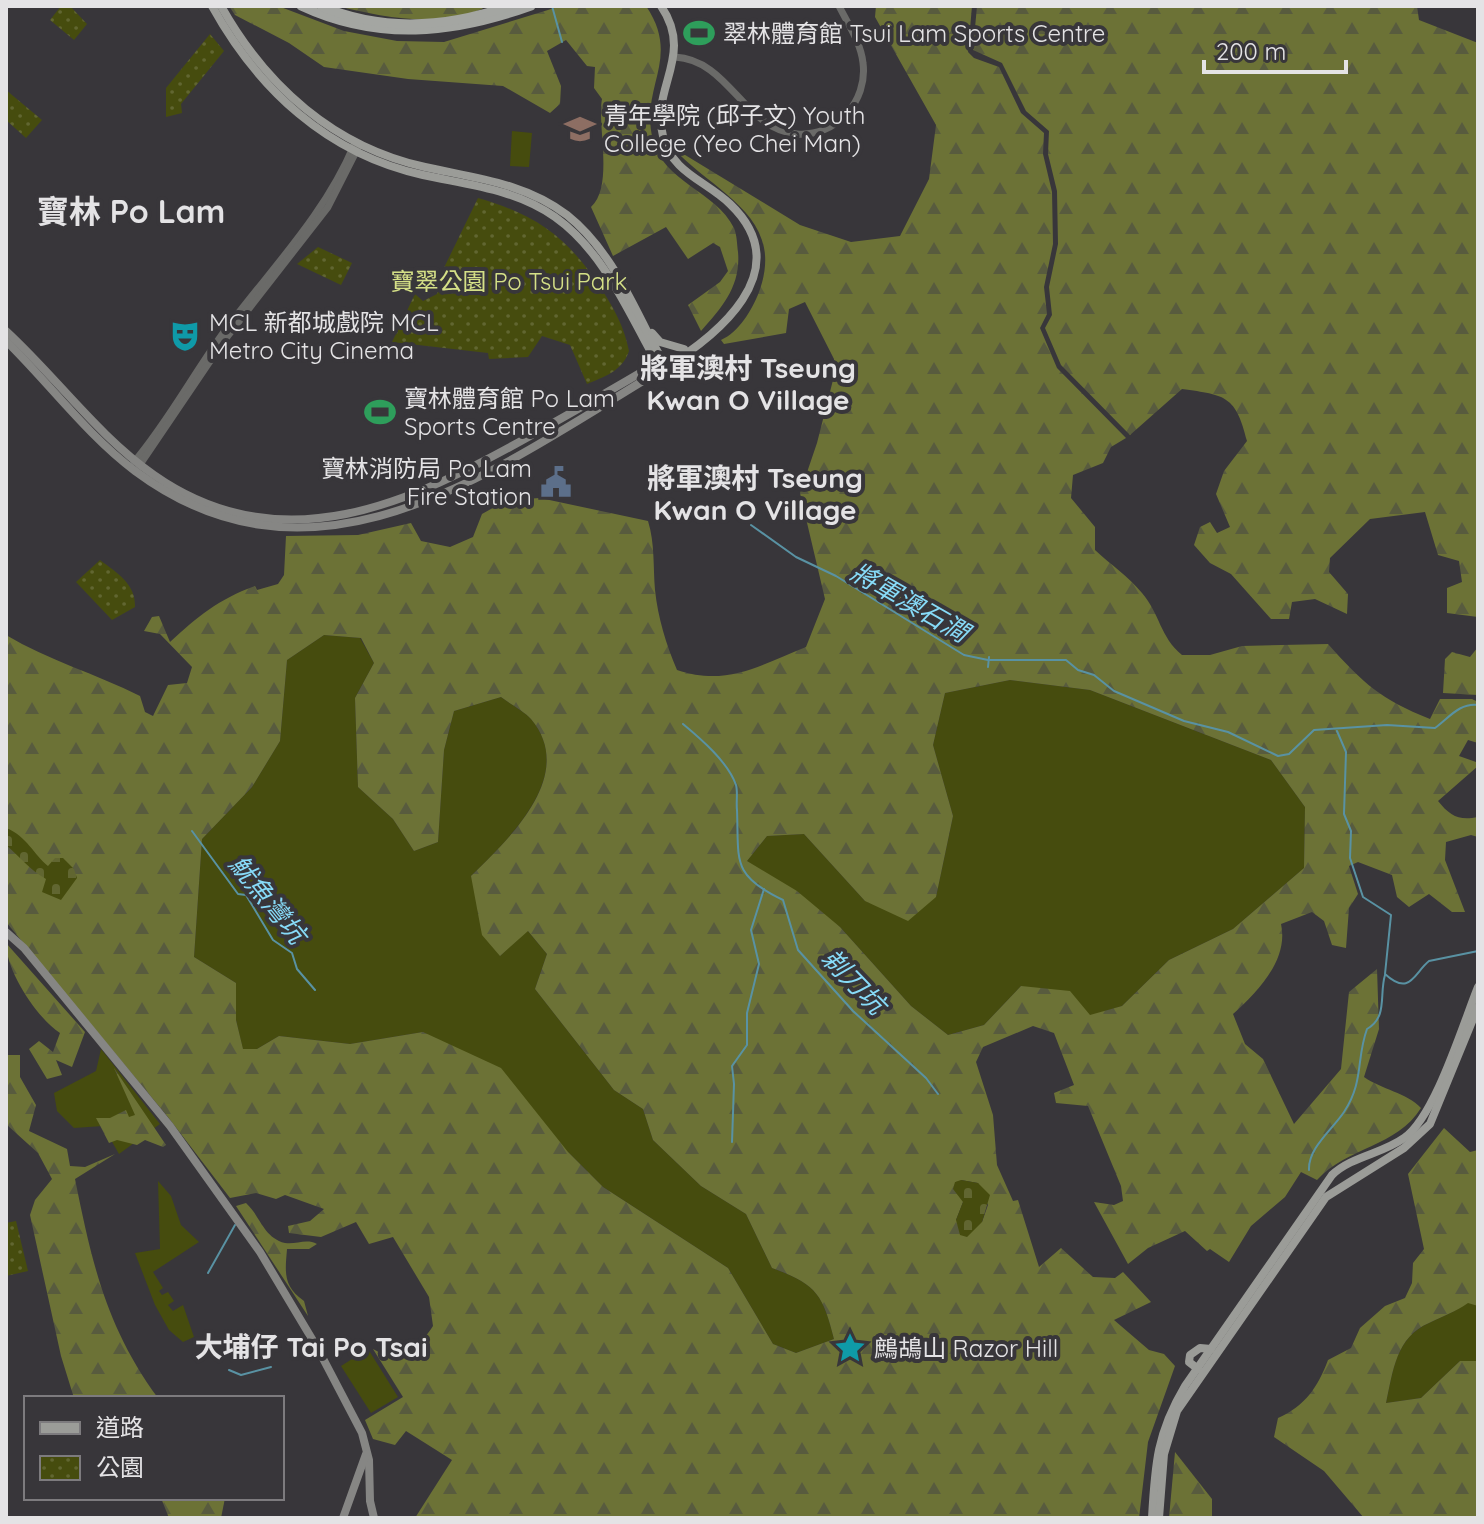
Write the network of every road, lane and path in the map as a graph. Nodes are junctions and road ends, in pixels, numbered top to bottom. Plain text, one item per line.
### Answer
1 (212, 6) edge
2 (221, 6) edge
3 (301, 6) edge
4 (321, 6) edge
5 (509, 6) edge
6 (531, 6) edge
7 (661, 6) edge
8 (839, 6) edge
9 (491, 16) junction
10 (675, 57) junction
11 (356, 147) junction
12 (646, 326) junction
13 (6, 331) edge
14 (6, 341) edge
15 (696, 345) junction
16 (684, 349) junction
17 (662, 365) junction
18 (135, 466) junction
19 (6, 932) edge
20 (1478, 987) edge
21 (1478, 1007) edge
22 (1332, 1175) junction
23 (1347, 1181) junction
24 (1211, 1349) junction
25 (1210, 1362) junction
26 (1198, 1369) junction
27 (366, 1453) junction
28 (343, 1513) edge
29 (373, 1515) edge
30 (1152, 1518) edge
31 (1159, 1518) edge

1 - 11 main road
2 - 11 main road
3 - 9 highway
4 - 9 highway
5 - 9 highway
6 - 9 highway
7 - 10 main road
8 - 10 street
10 - 15 main road
11 - 12 main road
11 - 17 main road
11 - 18 street
12 - 16 main road
12 - 17 main road
13 - 18 main road
14 - 18 main road
15 - 16 main road
15 - 17 main road
16 - 17 main road
17 - 18 main road
19 - 27 main road
20 - 22 main road
21 - 23 main road
22 - 23 main road
22 - 24 main road
23 - 25 main road
24 - 26 main road
24 - 26 main road
25 - 26 main road
25 - 31 main road
26 - 30 main road
27 - 28 main road
27 - 29 main road
28 - 29 main road

